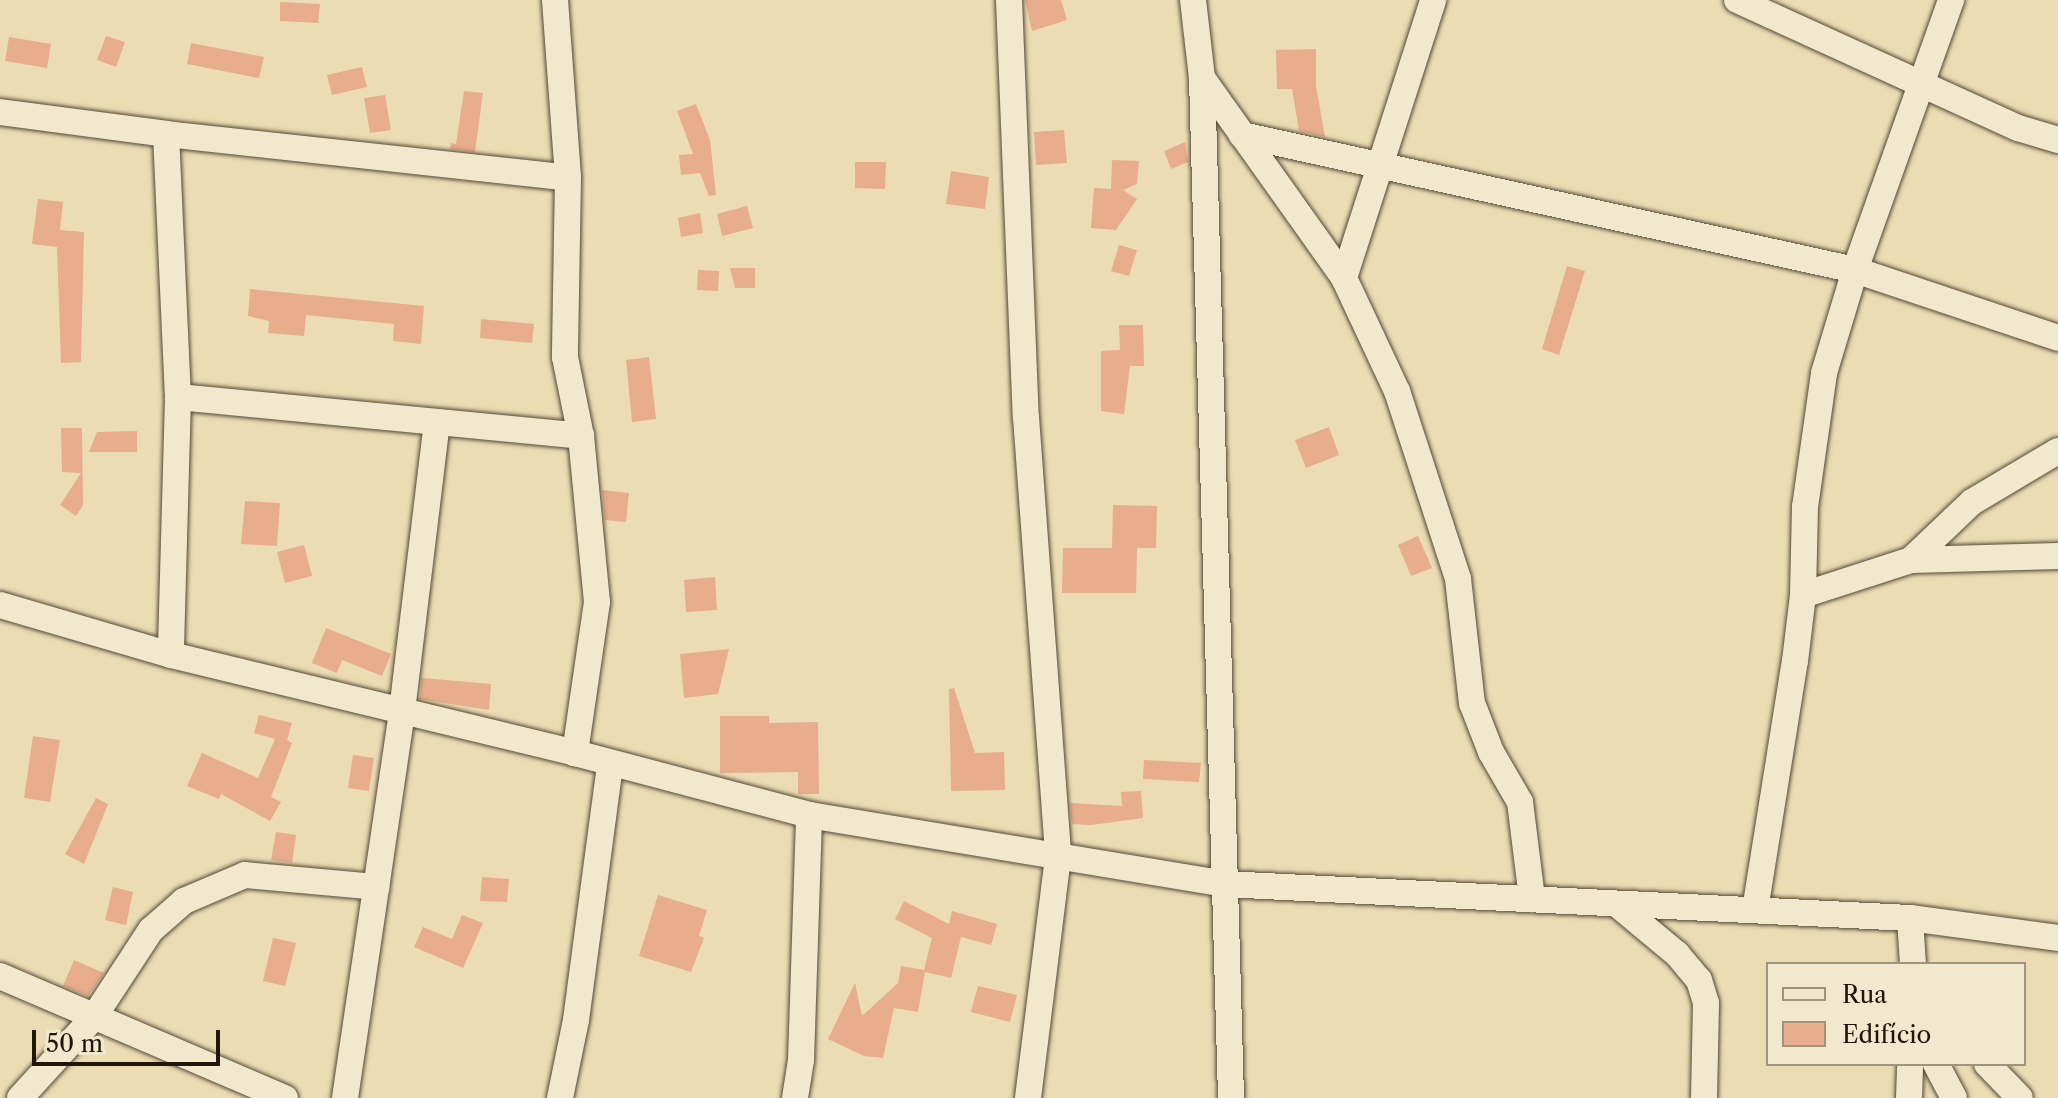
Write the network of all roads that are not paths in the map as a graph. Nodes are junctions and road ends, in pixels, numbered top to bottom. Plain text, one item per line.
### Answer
1 (555, 0) edge
2 (1009, 0) edge
3 (1193, 0) edge
4 (1433, 0) edge
5 (1737, 0) edge
6 (1951, 0) edge
7 (1202, 78) junction
8 (1923, 83) junction
9 (0, 112) edge
10 (166, 134) junction
11 (1242, 135) junction
12 (2058, 140) edge
13 (1381, 164) junction
14 (568, 178) junction
15 (1855, 270) junction
16 (1344, 278) junction
17 (2058, 338) edge
18 (178, 397) junction
19 (437, 422) junction
20 (581, 436) junction
21 (2058, 451) edge
22 (2058, 556) edge
23 (1911, 560) junction
24 (1803, 595) junction
25 (0, 605) edge
26 (171, 655) junction
27 (402, 711) junction
28 (575, 753) junction
29 (610, 764) junction
30 (809, 815) junction
31 (1058, 857) junction
32 (1224, 884) junction
33 (376, 887) junction
34 (1532, 899) junction
35 (1618, 905) junction
36 (1755, 910) junction
37 (1910, 918) junction
38 (2058, 938) edge
39 (1913, 962) edge
40 (0, 976) edge
41 (94, 1017) junction
42 (1910, 1066) edge
43 (1937, 1066) edge
44 (1989, 1066) edge
45 (20, 1098) edge
46 (285, 1098) edge
47 (345, 1098) edge
48 (560, 1098) edge
49 (795, 1098) edge
50 (1028, 1098) edge
51 (1231, 1098) edge
52 (1704, 1098) edge
53 (1909, 1098) edge
54 (1954, 1098) edge
55 (2020, 1098) edge

1 - 14 street
2 - 31 street
3 - 7 street
4 - 13 street
5 - 8 street
6 - 8 street
7 - 11 street
7 - 32 street
8 - 12 street
8 - 15 street
9 - 10 street
10 - 14 street
10 - 18 street
11 - 13 street
11 - 16 street
13 - 15 street
13 - 16 street
14 - 20 street
15 - 17 street
15 - 24 street
16 - 34 street
18 - 19 street
18 - 26 street
19 - 20 street
19 - 27 street
20 - 28 street
21 - 23 street
22 - 23 street
23 - 24 street
24 - 36 street
25 - 26 street
26 - 27 street
27 - 28 street
27 - 33 street
28 - 29 street
29 - 30 street
29 - 48 street
30 - 31 street
30 - 49 street
31 - 32 street
31 - 50 street
32 - 34 street
32 - 51 street
33 - 41 street
33 - 47 street
34 - 35 street
35 - 36 street
35 - 52 street
36 - 37 street
37 - 38 street
37 - 39 street
40 - 41 street
41 - 45 street
41 - 46 street
42 - 53 street
43 - 54 street
44 - 55 street

